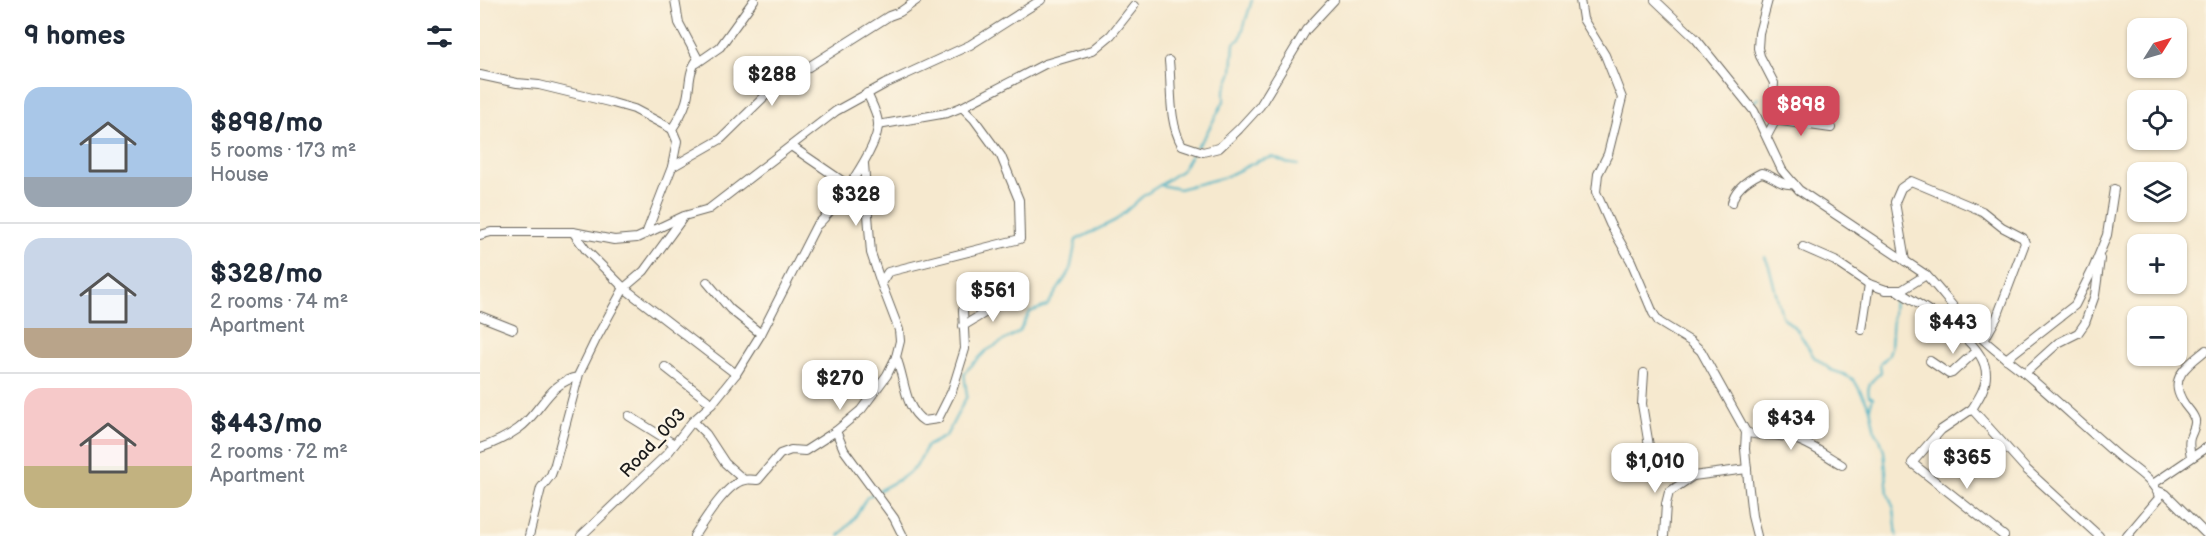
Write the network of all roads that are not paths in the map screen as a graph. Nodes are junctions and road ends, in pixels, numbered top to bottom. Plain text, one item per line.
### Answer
1 (675, 0) edge
2 (754, 0) edge
3 (917, 0) edge
4 (1041, 0) edge
5 (1334, 0) edge
6 (1580, 0) edge
7 (1655, 0) edge
8 (1768, 0) edge
9 (1134, 6) dead end
10 (1169, 61) dead end
11 (693, 65) junction
12 (480, 75) edge
13 (867, 93) junction
14 (962, 107) junction
15 (1774, 120) junction
16 (878, 125) junction
17 (1831, 128) dead end
18 (672, 129) junction
19 (1767, 136) junction
20 (791, 146) junction
21 (864, 164) junction
22 (672, 167) junction
23 (1794, 184) junction
24 (848, 185) junction
25 (2114, 189) dead end
26 (1732, 203) dead end
27 (684, 216) junction
28 (573, 232) junction
29 (646, 234) junction
30 (480, 235) edge
31 (1803, 247) dead end
32 (2099, 255) junction
33 (1905, 261) junction
34 (1926, 275) junction
35 (707, 282) dead end
36 (881, 283) junction
37 (1869, 284) junction
38 (624, 288) junction
39 (1898, 291) junction
40 (1011, 297) dead end
41 (963, 310) dead end
42 (480, 316) edge
43 (1968, 324) junction
44 (963, 326) junction
45 (513, 329) dead end
46 (1862, 330) dead end
47 (1960, 333) junction
48 (761, 334) junction
49 (1984, 340) junction
50 (2206, 350) edge
51 (1976, 351) junction
52 (896, 357) junction
53 (2006, 359) junction
54 (1930, 360) dead end
55 (665, 367) dead end
56 (1644, 373) dead end
57 (2025, 373) junction
58 (735, 374) junction
59 (578, 377) junction
60 (712, 404) junction
61 (1972, 409) junction
62 (629, 416) dead end
63 (693, 421) junction
64 (836, 431) junction
65 (1746, 432) junction
66 (674, 444) junction
67 (480, 448) edge
68 (2206, 448) edge
69 (2191, 457) junction
70 (1842, 465) dead end
71 (1747, 469) junction
72 (1693, 476) junction
73 (744, 480) junction
74 (2155, 487) junction
75 (2206, 534) edge
76 (529, 536) edge
77 (581, 536) edge
78 (694, 536) edge
79 (903, 536) edge
80 (1664, 536) edge
81 (1757, 536) edge
82 (2004, 536) edge
83 (2099, 536) edge
84 (2127, 536) edge

1 - 11 street
2 - 11 street
3 - 22 street
4 - 13 street
5 - 10 street
6 - 65 street
7 - 19 street
8 - 15 street
9 - 14 street
11 - 18 street
12 - 18 street
13 - 16 street
13 - 20 street
14 - 16 street
14 - 36 street
15 - 17 street
15 - 19 street
16 - 21 street
18 - 22 street
19 - 23 street
20 - 24 street
20 - 27 street
21 - 24 street, Road_003
21 - 36 street
22 - 29 street
23 - 26 street
23 - 33 street
24 - 48 street, Road_003
25 - 32 street
27 - 29 street
27 - 38 street
28 - 29 street
28 - 30 street
28 - 38 street
31 - 37 street
32 - 53 street
32 - 57 street
33 - 34 street
33 - 49 street
34 - 39 street
34 - 43 street
35 - 48 street
36 - 52 street
37 - 39 street
37 - 46 street
38 - 58 street
38 - 59 street
39 - 47 street
40 - 44 street
41 - 44 street
42 - 45 street
43 - 47 street
43 - 49 street
44 - 52 street
47 - 51 street
48 - 58 street, Road_003
49 - 53 street
50 - 69 street
51 - 54 street
51 - 61 street
52 - 64 street
53 - 57 street
55 - 60 street
56 - 72 street
57 - 74 street
58 - 60 street, Road_003
59 - 67 street
59 - 76 street
60 - 63 street, Road_003
61 - 82 street
61 - 83 street
62 - 66 street
63 - 66 street, Road_003
63 - 73 street
64 - 73 street
64 - 79 street
65 - 70 street
65 - 71 street
66 - 77 street, Road_003
68 - 69 street
69 - 74 street
71 - 72 street
71 - 81 street
72 - 80 street
73 - 78 street
74 - 75 street
74 - 84 street

